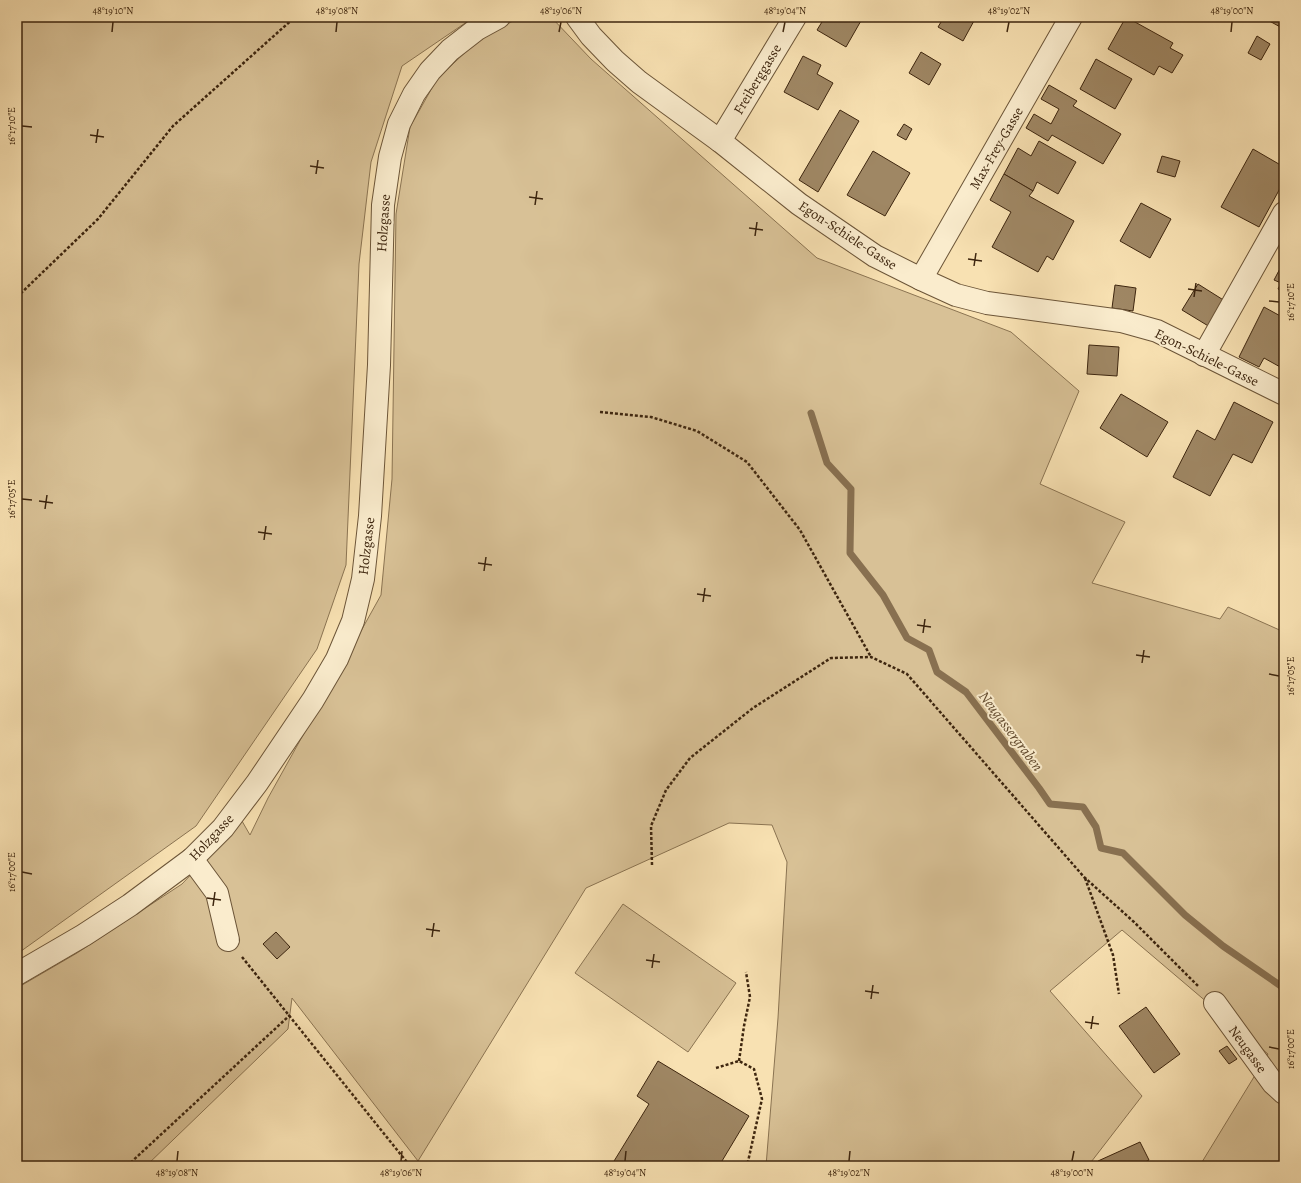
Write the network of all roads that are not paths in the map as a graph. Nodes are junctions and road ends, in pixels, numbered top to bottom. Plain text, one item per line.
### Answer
1 (499, 17) edge
2 (577, 17) edge
3 (795, 17) edge
4 (1071, 17) edge
5 (720, 142) junction
6 (1284, 213) edge
7 (921, 279) junction
8 (1204, 355) junction
9 (1284, 394) edge
10 (192, 859) junction
11 (228, 940) road end
12 (17, 974) edge
13 (1215, 1003) road end
14 (1284, 1093) edge

1 - 10 street, Holzgasse
2 - 5 street, Egon-Schiele-Gasse
3 - 5 street, Freiberggasse
4 - 7 street, Max-Frey-Gasse
5 - 7 street, Egon-Schiele-Gasse
6 - 8 street
7 - 8 street, Egon-Schiele-Gasse
8 - 9 street, Egon-Schiele-Gasse
10 - 11 street
10 - 12 street, Holzgasse
13 - 14 street, Neugasse

